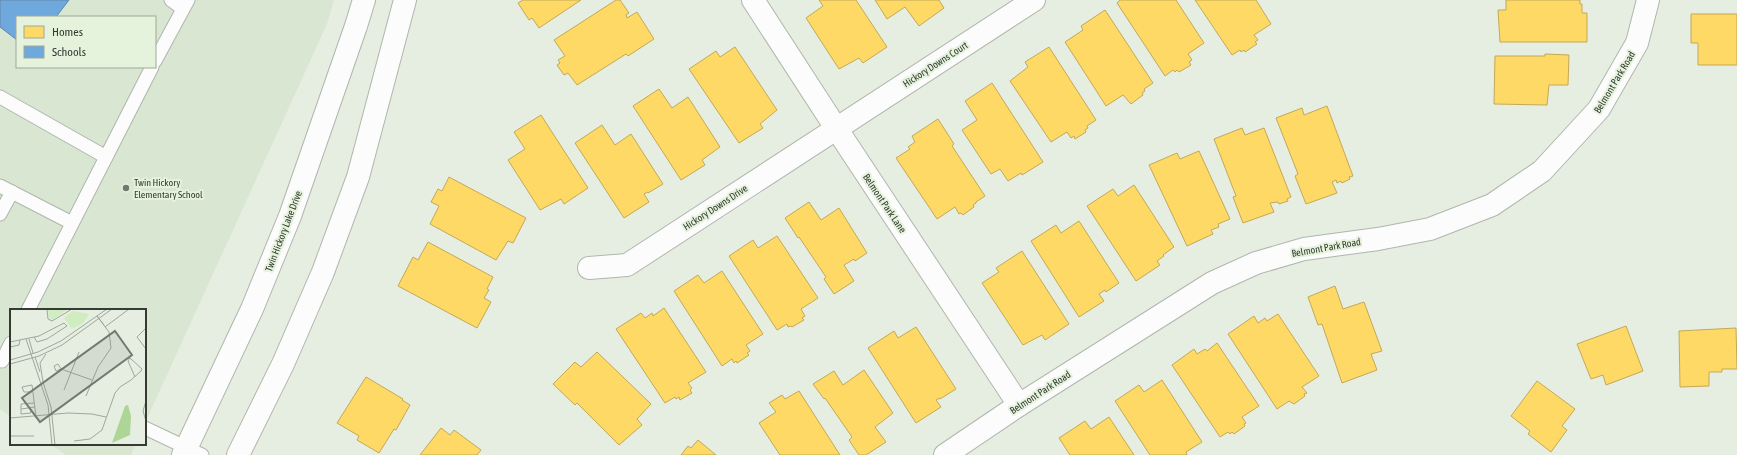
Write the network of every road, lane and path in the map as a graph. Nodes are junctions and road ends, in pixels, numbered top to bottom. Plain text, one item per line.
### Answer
1 (171, 0) edge
2 (364, 0) edge
3 (405, 0) edge
4 (753, 0) edge
5 (1034, 0) edge
6 (1648, 0) edge
7 (185, 4) edge
8 (156, 59) edge
9 (151, 68) edge
10 (0, 97) edge
11 (836, 128) junction
12 (106, 157) junction
13 (6, 189) edge
14 (0, 214) edge
15 (72, 223) junction
16 (590, 268) dead end
17 (29, 309) edge
18 (10, 346) edge
19 (4, 362) edge
20 (1019, 405) junction
21 (146, 429) edge
22 (191, 453) edge
23 (238, 455) edge
24 (945, 455) edge

1 - 7 lane
2 - 22 street, Twin Hickory Lake Drive
3 - 23 street
4 - 11 street, Belmont Park Lane
5 - 11 street, Hickory Downs Court
6 - 20 street, Belmont Park Road
7 - 8 lane
9 - 12 lane
10 - 12 lane
11 - 16 street, Hickory Downs Drive
11 - 20 street, Belmont Park Lane
12 - 15 lane
13 - 14 lane
13 - 15 lane
15 - 17 lane
18 - 19 lane
20 - 24 street, Belmont Park Road
21 - 22 lane

